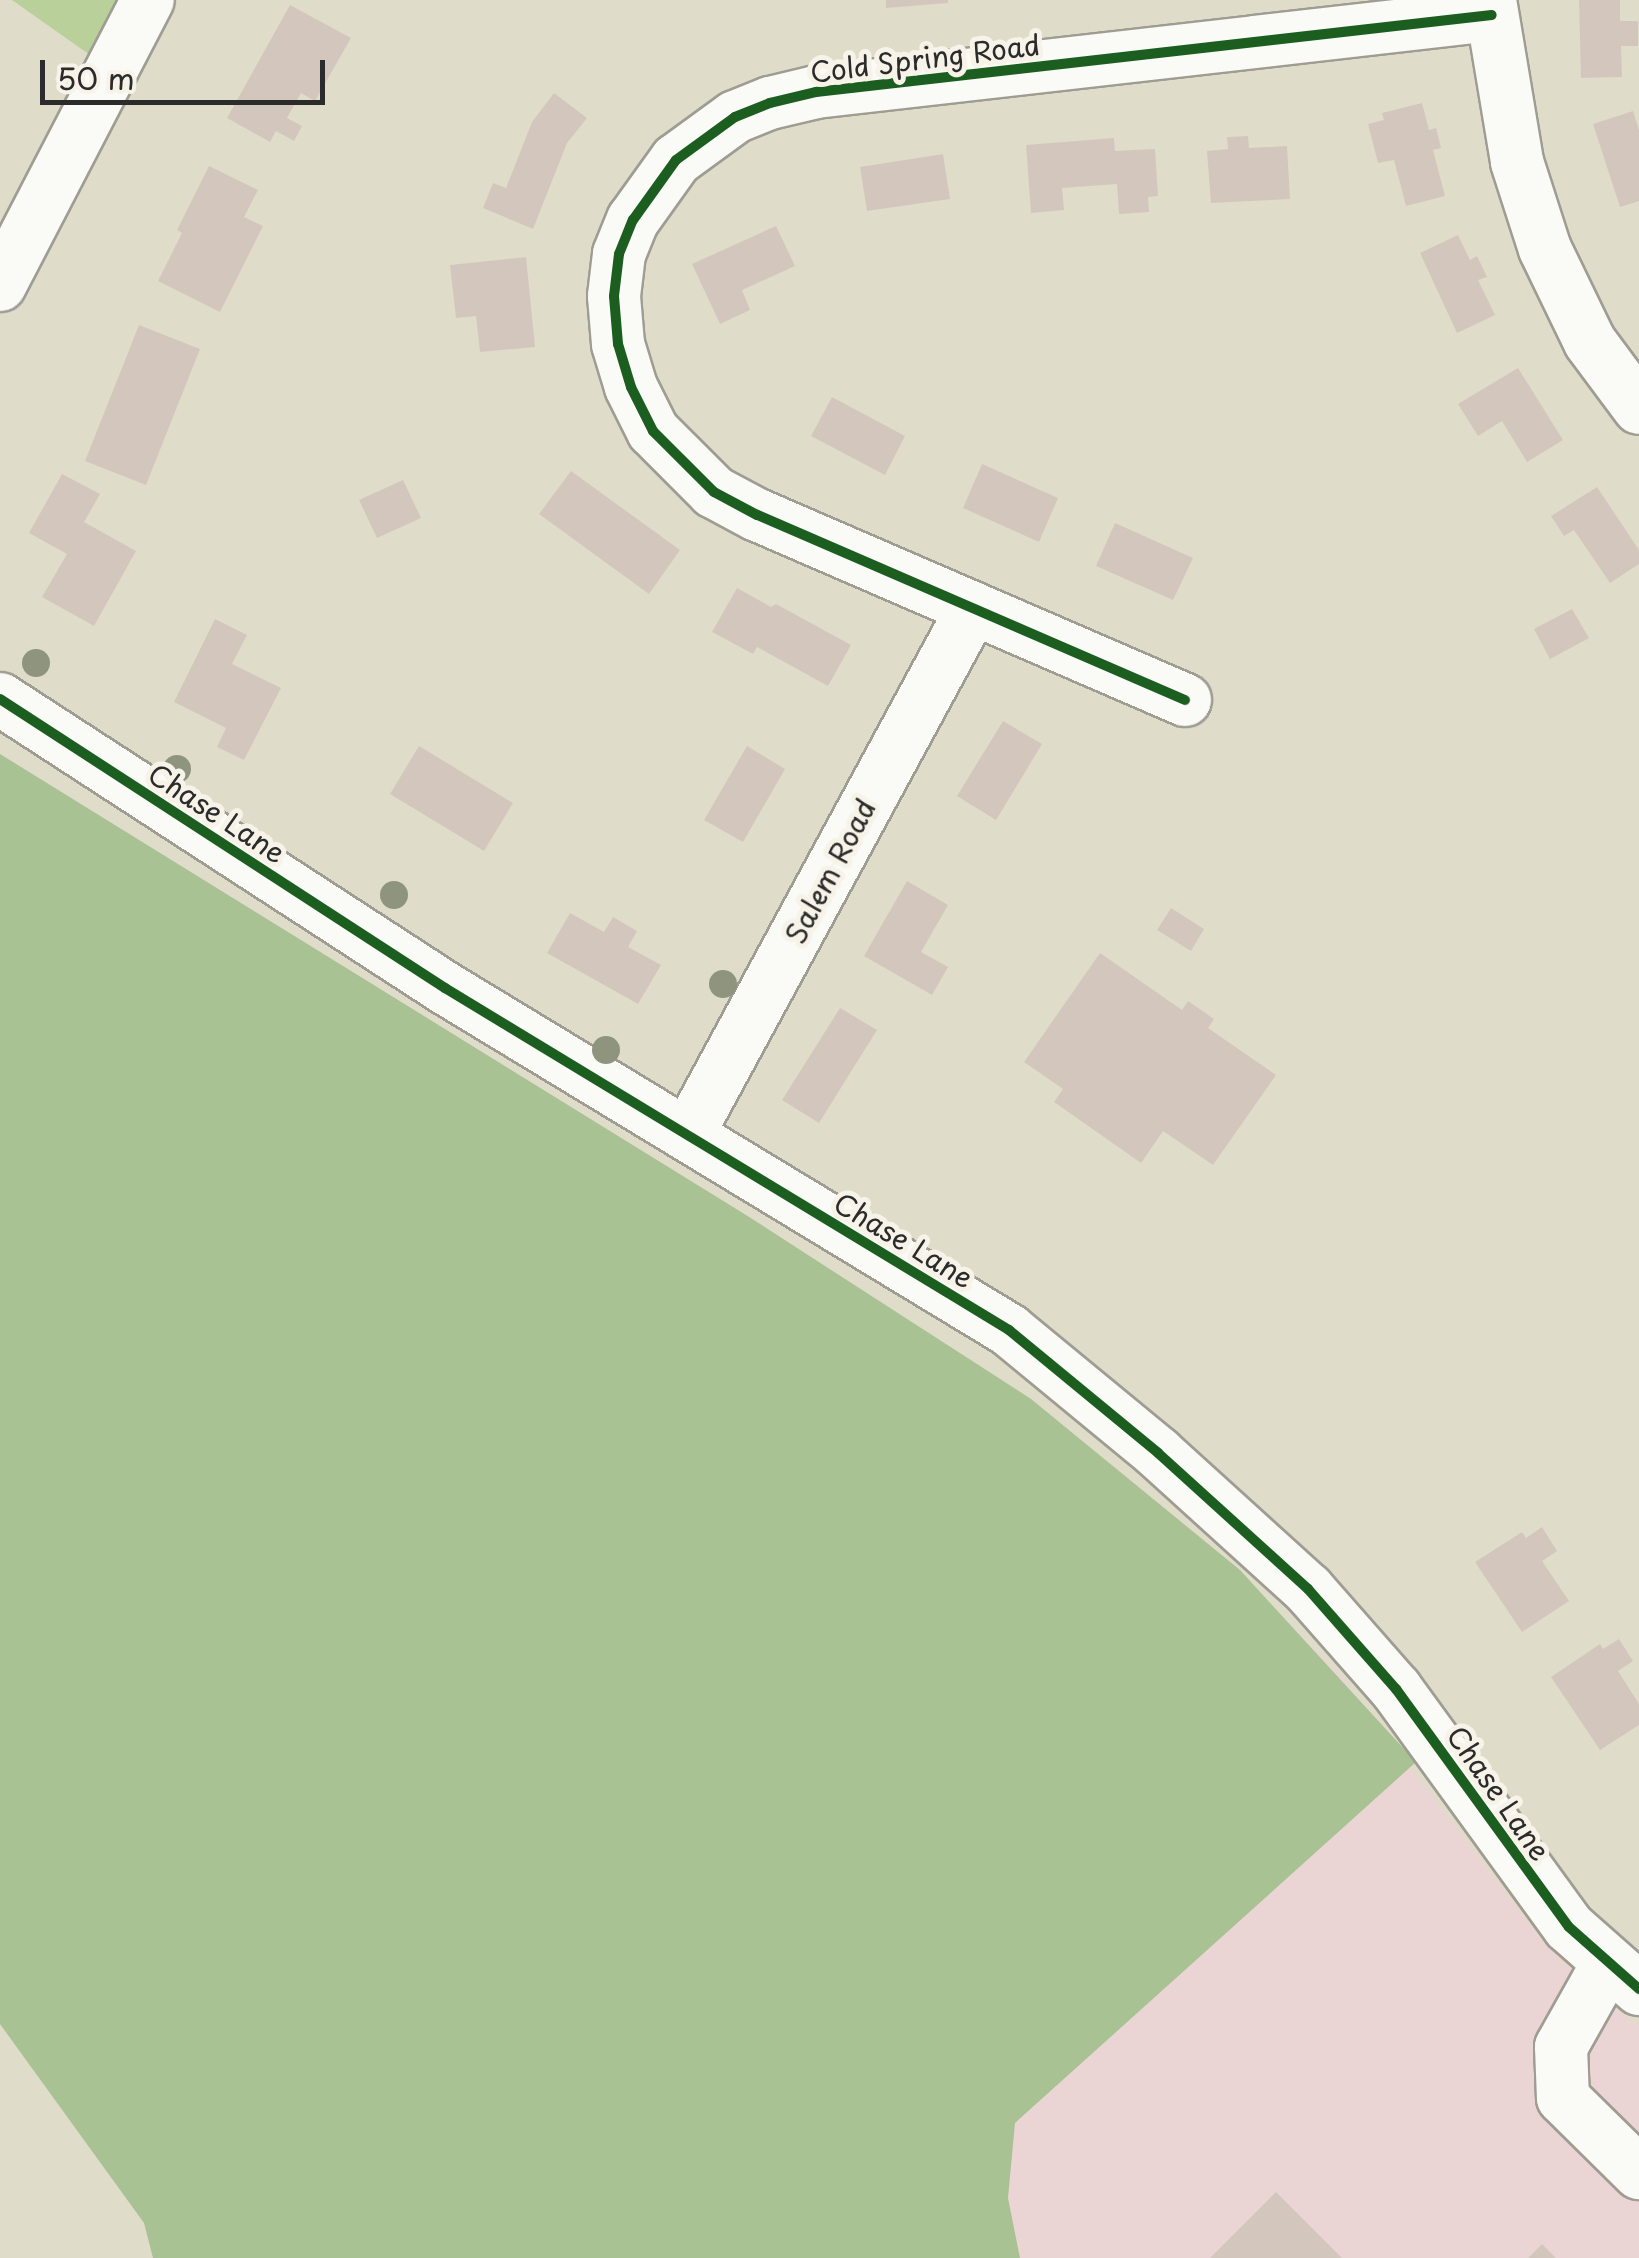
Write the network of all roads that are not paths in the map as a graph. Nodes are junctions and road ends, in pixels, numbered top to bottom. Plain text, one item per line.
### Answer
1 (148, 0) edge
2 (1491, 8) edge
3 (0, 285) edge
4 (1639, 408) edge
5 (972, 608) junction
6 (0, 699) edge
7 (1185, 700) dead end
8 (688, 1134) junction
9 (1623, 1977) edge
10 (1639, 2173) edge

1 - 3 street
2 - 4 street
2 - 5 street, Cold Spring Road
5 - 7 street, Cold Spring Road
5 - 8 street, Salem Road
6 - 8 street, Chase Lane
8 - 9 street, Chase Lane
9 - 10 street

